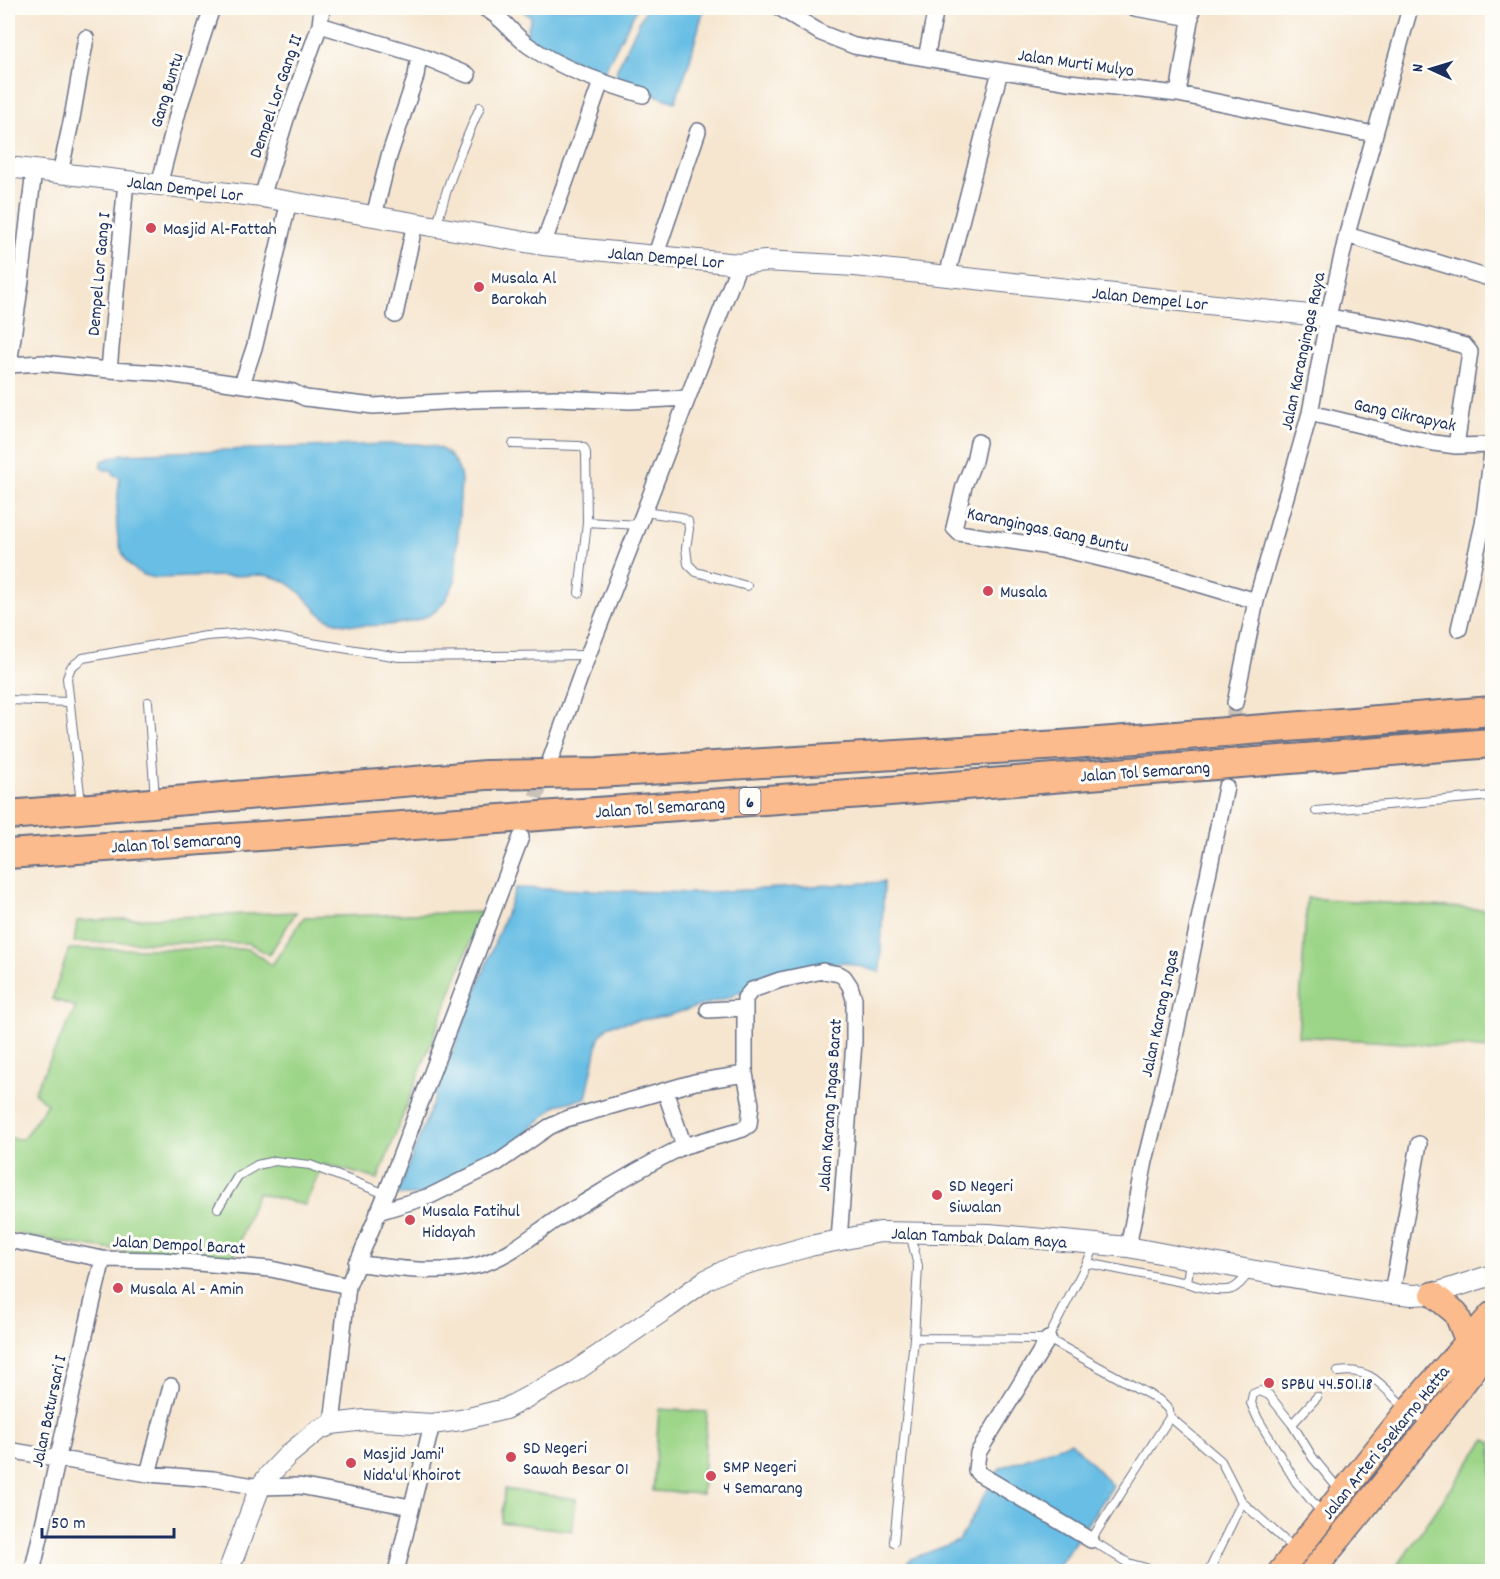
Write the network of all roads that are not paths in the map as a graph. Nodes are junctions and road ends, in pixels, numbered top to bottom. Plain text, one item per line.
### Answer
1 (212, 8) edge
2 (322, 8) edge
3 (484, 8) edge
4 (780, 8) edge
5 (936, 8) edge
6 (1135, 8) edge
7 (1410, 8) edge
8 (1191, 13) edge
9 (320, 26) junction
10 (86, 38) dead end
11 (419, 55) junction
12 (926, 58) junction
13 (1000, 71) junction
14 (468, 75) dead end
15 (600, 82) junction
16 (1178, 94) junction
17 (643, 95) dead end
18 (480, 107) dead end
19 (698, 131) dead end
20 (1374, 134) junction
21 (8, 166) edge
22 (34, 170) junction
23 (60, 173) junction
24 (126, 181) junction
25 (159, 185) junction
26 (262, 197) junction
27 (289, 201) junction
28 (374, 216) junction
29 (415, 223) junction
30 (437, 226) junction
31 (1347, 235) junction
32 (543, 245) junction
33 (655, 257) junction
34 (739, 264) junction
35 (947, 276) junction
36 (1492, 279) edge
37 (395, 315) dead end
38 (1328, 317) junction
39 (8, 365) edge
40 (109, 370) junction
41 (242, 384) junction
42 (685, 403) junction
43 (1310, 413) junction
44 (978, 442) dead end
45 (513, 444) dead end
46 (1492, 445) edge
47 (1456, 446) junction
48 (1492, 452) edge
49 (642, 519) junction
50 (587, 522) junction
51 (747, 586) dead end
52 (579, 593) dead end
53 (1256, 601) junction
54 (1459, 629) dead end
55 (588, 655) junction
56 (8, 700) edge
57 (68, 702) junction
58 (148, 702) dead end
59 (1235, 703) tunnel mouth
60 (1492, 711) edge
61 (1492, 743) edge
62 (546, 772) tunnel mouth
63 (1226, 787) tunnel mouth
64 (1492, 796) edge
65 (155, 803) junction
66 (82, 808) junction
67 (1316, 811) dead end
68 (8, 815) edge
69 (521, 837) tunnel mouth
70 (8, 854) edge
71 (744, 1008) junction
72 (708, 1010) dead end
73 (745, 1074) junction
74 (665, 1091) junction
75 (1419, 1144) dead end
76 (684, 1146) junction
77 (386, 1194) junction
78 (219, 1208) dead end
79 (378, 1212) junction
80 (910, 1233) junction
81 (8, 1240) edge
82 (839, 1240) junction
83 (1097, 1244) junction
84 (1128, 1247) junction
85 (103, 1259) junction
86 (1190, 1259) junction
87 (356, 1263) junction
88 (1088, 1263) junction
89 (1250, 1270) junction
90 (1492, 1275) edge
91 (1187, 1283) junction
92 (348, 1286) junction
93 (1392, 1293) junction
94 (1433, 1294) junction
95 (1492, 1314) edge
96 (914, 1338) junction
97 (1048, 1339) junction
98 (1468, 1342) junction
99 (1492, 1346) edge
100 (1338, 1372) dead end
101 (171, 1386) dead end
102 (1317, 1397) dead end
103 (1408, 1410) junction
104 (1170, 1417) junction
105 (332, 1424) junction
106 (432, 1424) junction
107 (1292, 1424) junction
108 (1431, 1425) junction
109 (8, 1450) edge
110 (59, 1458) junction
111 (148, 1474) junction
112 (260, 1488) junction
113 (1242, 1502) junction
114 (1352, 1503) junction
115 (411, 1507) junction
116 (1324, 1516) junction
117 (1091, 1540) junction
118 (894, 1542) dead end
119 (1296, 1551) junction
120 (1208, 1571) edge
121 (32, 1572) edge
122 (228, 1572) edge
123 (396, 1572) edge
124 (1160, 1572) edge
125 (1280, 1572) edge
126 (1312, 1572) edge

1 - 25 street, Gang Buntu
2 - 9 street, Dempel Lor Gang II
3 - 15 street
4 - 12 street, Jalan Murti Mulyo
5 - 12 street
6 - 8 street
7 - 20 street, Jalan Karangingas Raya
8 - 16 street
9 - 11 street
9 - 26 street, Dempel Lor Gang II
10 - 23 street
11 - 14 street
11 - 28 street
12 - 13 street, Jalan Murti Mulyo
13 - 16 street, Jalan Murti Mulyo
13 - 35 street
15 - 17 street
15 - 32 street
16 - 20 street, Jalan Murti Mulyo
18 - 30 lane
19 - 33 street
20 - 31 street, Jalan Karangingas Raya
21 - 22 street, Jalan Dempel Lor
22 - 23 street, Jalan Dempel Lor
22 - 39 street
23 - 24 street, Jalan Dempel Lor
24 - 25 street, Jalan Dempel Lor
24 - 40 street, Dempel Lor Gang I
25 - 26 street, Jalan Dempel Lor
26 - 27 street, Jalan Dempel Lor
27 - 28 street, Jalan Dempel Lor
27 - 41 street
28 - 29 street, Jalan Dempel Lor
29 - 30 street, Jalan Dempel Lor
29 - 37 street
30 - 32 street, Jalan Dempel Lor
31 - 36 street
31 - 38 street, Jalan Karangingas Raya
32 - 33 street, Jalan Dempel Lor
33 - 34 street, Jalan Dempel Lor
34 - 35 street, Jalan Dempel Lor
34 - 42 street
35 - 38 street, Jalan Dempel Lor
38 - 43 street, Jalan Karangingas Raya
38 - 47 street
39 - 40 street
40 - 41 street
41 - 42 street
42 - 49 street
43 - 47 street, Gang Cikrapyak
43 - 53 street, Jalan Karangingas Raya
44 - 53 street, Karangingas Gang Buntu
45 - 50 lane
46 - 47 street, Gang Cikrapyak
48 - 54 street
49 - 50 lane
49 - 51 lane
49 - 55 street
50 - 52 lane
53 - 59 street, Jalan Karangingas Raya
55 - 57 lane
55 - 62 street
56 - 57 lane
57 - 66 lane
58 - 65 lane
60 - 65 highway, Jalan Tol Semarang / 6
61 - 70 highway, Jalan Tol Semarang / 6
63 - 84 street, Jalan Karang Ingas
64 - 67 lane
65 - 66 highway, Jalan Tol Semarang / 6
66 - 68 highway, Jalan Tol Semarang / 6
69 - 77 street
71 - 72 street
71 - 73 street
71 - 82 street, Jalan Karang Ingas Barat
73 - 74 street
73 - 76 street
74 - 76 street
74 - 79 street
75 - 93 street
76 - 87 street
77 - 78 lane
77 - 79 street
79 - 87 street
80 - 82 street, Jalan Tambak Dalam Raya
80 - 83 street, Jalan Tambak Dalam Raya
80 - 96 lane
81 - 85 street, Jalan Dempol Barat
82 - 106 street, Jalan Tambak Dalam Raya
83 - 84 street, Jalan Tambak Dalam Raya
83 - 88 lane
84 - 86 street, Jalan Tambak Dalam Raya
85 - 92 street, Jalan Dempol Barat
85 - 110 street, Jalan Batursari I
86 - 89 street, Jalan Tambak Dalam Raya
86 - 91 lane
87 - 92 street
88 - 91 lane
88 - 97 lane
89 - 91 lane
89 - 93 street, Jalan Tambak Dalam Raya
90 - 94 street, Jalan Tambak Dalam Raya
92 - 105 street
93 - 94 street, Jalan Tambak Dalam Raya
94 - 98 main road
95 - 98 main road, Jalan Arteri Soekarno Hatta
96 - 97 lane
96 - 118 lane
97 - 104 lane
97 - 117 street
98 - 103 main road, Jalan Arteri Soekarno Hatta
99 - 108 main road, Jalan Arteri Soekarno Hatta
100 - 103 lane
101 - 111 street
102 - 107 lane
103 - 108 lane
103 - 114 main road, Jalan Arteri Soekarno Hatta
104 - 113 lane
104 - 117 lane
105 - 106 street, Jalan Tambak Dalam Raya
105 - 112 street, Jalan Tambak Dalam Raya
106 - 115 street
107 - 114 lane
107 - 116 lane
108 - 114 main road, Jalan Arteri Soekarno Hatta
109 - 110 street
110 - 111 street
110 - 121 street, Jalan Batursari I
111 - 112 street
112 - 115 street
112 - 122 street, Jalan Tambak Dalam Raya
113 - 119 lane
113 - 120 lane
114 - 116 main road, Jalan Arteri Soekarno Hatta
114 - 126 main road, Jalan Arteri Soekarno Hatta
115 - 123 street
116 - 119 main road, Jalan Arteri Soekarno Hatta
117 - 124 lane
119 - 125 main road, Jalan Arteri Soekarno Hatta

